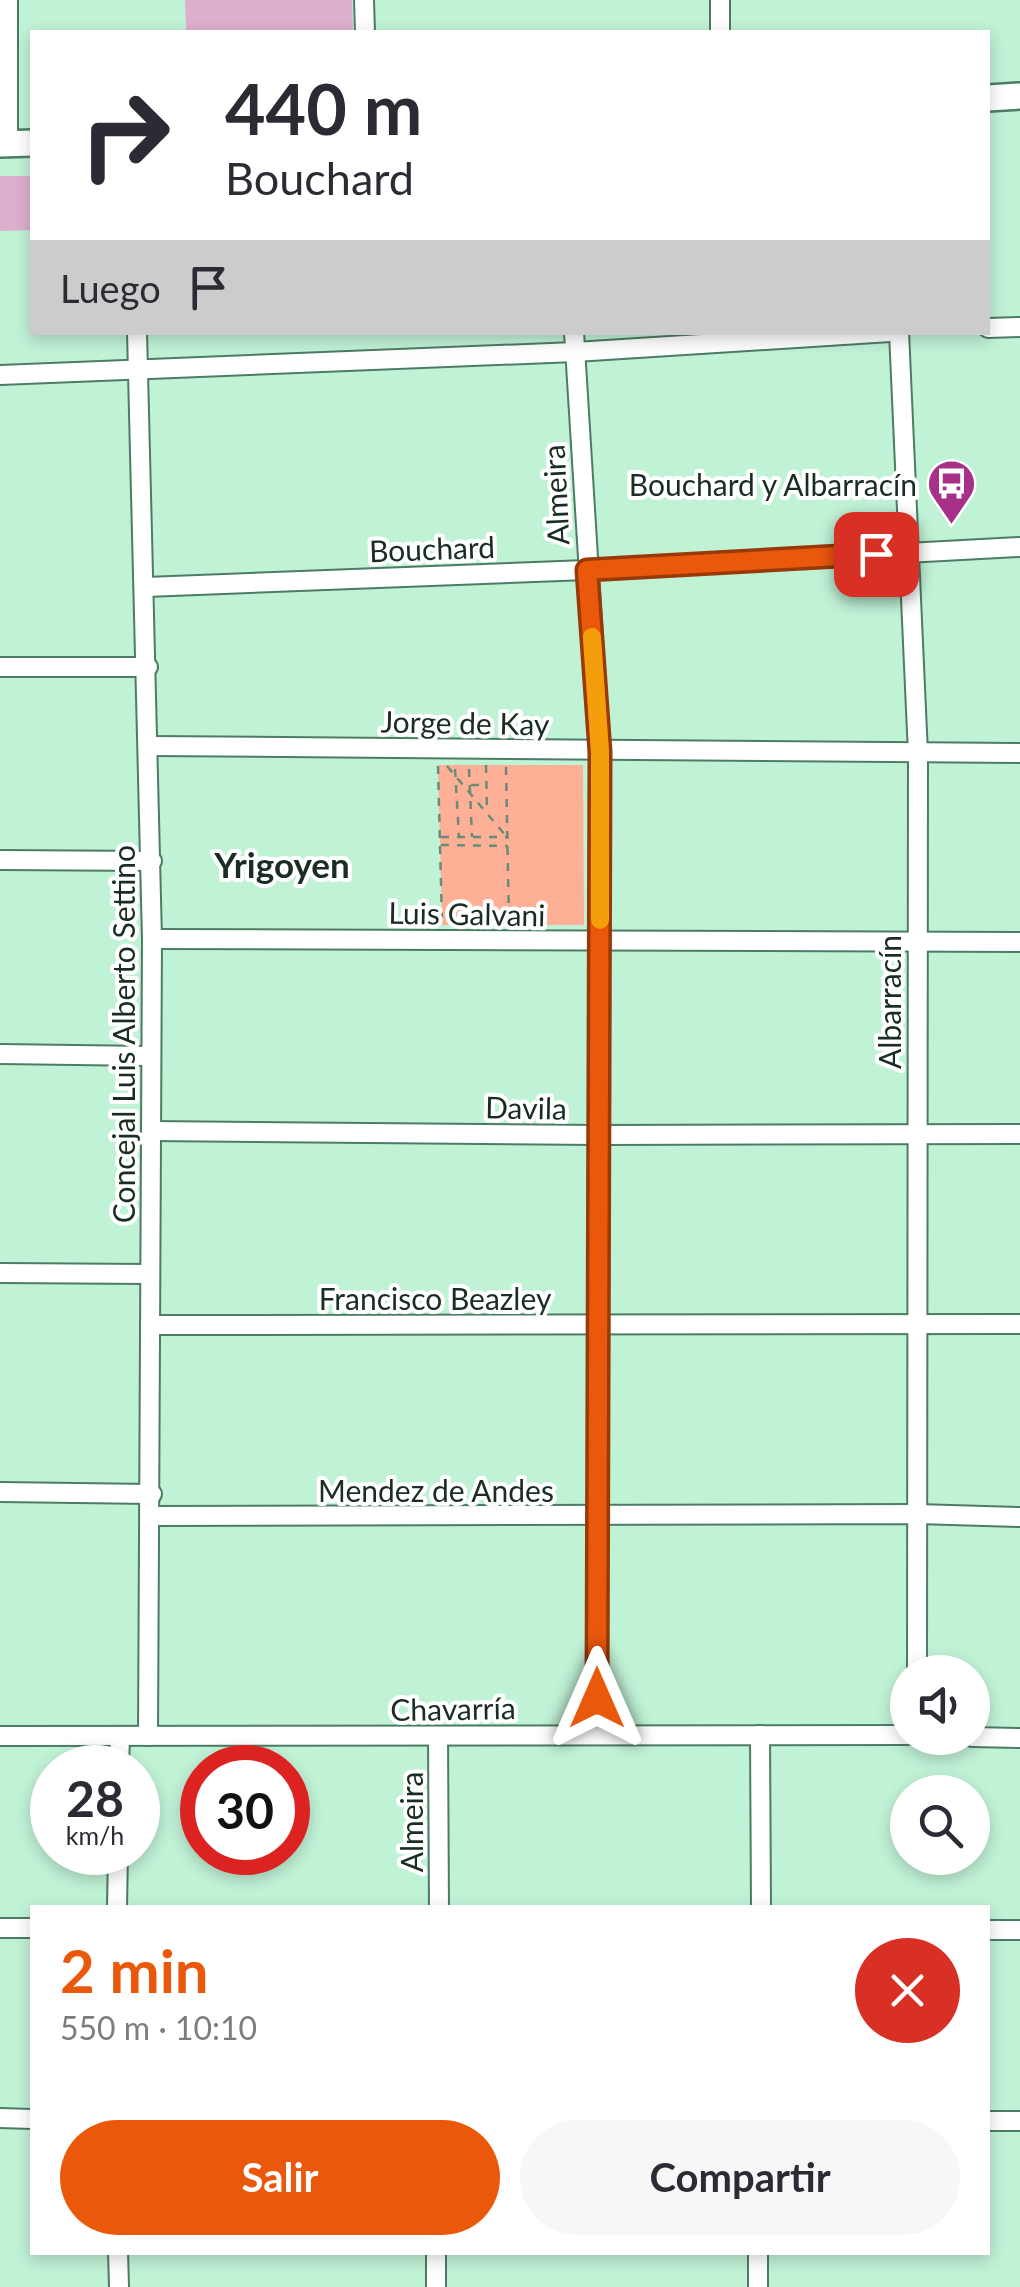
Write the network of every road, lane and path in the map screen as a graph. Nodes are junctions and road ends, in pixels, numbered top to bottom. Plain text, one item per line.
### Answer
1 (8, 0) edge
2 (364, 0) edge
3 (720, 0) edge
4 (365, 30) edge
5 (720, 30) edge
6 (1020, 96) edge
7 (990, 98) edge
8 (14, 144) edge
9 (1020, 327) edge
10 (990, 328) edge
11 (137, 335) edge
12 (795, 335) edge
13 (900, 335) edge
14 (574, 342) edge
15 (139, 370) junction
16 (0, 375) edge
17 (1020, 547) edge
18 (912, 553) junction
19 (587, 570) junction
20 (146, 587) junction
21 (0, 667) edge
22 (148, 667) junction
23 (150, 746) junction
24 (479, 750) junction
25 (600, 752) junction
26 (1020, 753) edge
27 (918, 754) junction
28 (455, 776) junction
29 (470, 785) junction
30 (486, 785) junction
31 (470, 793) junction
32 (487, 814) junction
33 (440, 837) junction
34 (458, 837) junction
35 (472, 837) junction
36 (508, 838) junction
37 (440, 844) junction
38 (508, 846) junction
39 (0, 860) edge
40 (152, 860) junction
41 (442, 939) junction
42 (152, 940) junction
43 (510, 940) junction
44 (600, 942) junction
45 (1020, 942) edge
46 (916, 943) junction
47 (0, 1054) edge
48 (150, 1056) junction
49 (151, 1132) junction
50 (916, 1132) junction
51 (1020, 1134) edge
52 (599, 1136) junction
53 (0, 1273) edge
54 (149, 1274) junction
55 (1020, 1324) edge
56 (916, 1325) junction
57 (150, 1326) junction
58 (598, 1326) junction
59 (0, 1492) edge
60 (152, 1494) junction
61 (918, 1514) junction
62 (151, 1516) junction
63 (1020, 1516) edge
64 (596, 1517) junction
65 (918, 1655) edge
66 (598, 1734) junction
67 (760, 1735) junction
68 (0, 1736) edge
69 (148, 1736) junction
70 (890, 1736) edge
71 (120, 1737) junction
72 (438, 1737) junction
73 (990, 1737) edge
74 (1020, 1738) edge
75 (120, 1745) edge
76 (118, 1875) edge
77 (117, 1905) edge
78 (439, 1905) edge
79 (760, 1905) edge
80 (0, 1928) edge
81 (30, 1928) edge
82 (990, 1930) edge
83 (1020, 1930) edge
84 (0, 2118) edge
85 (30, 2119) edge
86 (990, 2120) edge
87 (1020, 2120) edge
88 (118, 2255) edge
89 (436, 2255) edge
90 (758, 2255) edge
91 (118, 2287) edge
92 (436, 2287) edge
93 (758, 2287) edge

1 - 8 street
2 - 4 street
3 - 5 street
6 - 7 main road
9 - 10 street
11 - 15 street, Concejal Luis Alberto Settino
12 - 14 street
13 - 18 street, Albarracín
14 - 15 street
14 - 19 street, Almeira
15 - 16 street
15 - 20 street, Concejal Luis Alberto Settino
17 - 18 street, Bouchard
18 - 19 street, Bouchard
18 - 27 street, Albarracín
19 - 20 street, Bouchard
19 - 25 street, Almeira
20 - 22 street, Concejal Luis Alberto Settino
21 - 22 street
22 - 23 street, Concejal Luis Alberto Settino
23 - 24 street, Jorge de Kay
23 - 40 street, Concejal Luis Alberto Settino
24 - 25 street, Jorge de Kay
24 - 28 path
24 - 29 path
24 - 30 path
24 - 36 path
25 - 27 street, Jorge de Kay
25 - 44 street, Almeira
26 - 27 street, Jorge de Kay
27 - 46 street, Albarracín
28 - 31 path
28 - 33 path
28 - 34 path
29 - 30 path
29 - 31 path
30 - 32 path
31 - 32 path
31 - 35 path
32 - 36 path
33 - 34 path
33 - 37 path
34 - 35 path
35 - 36 path
36 - 38 path
37 - 38 path
37 - 41 path
38 - 43 path
39 - 40 street
40 - 42 street, Concejal Luis Alberto Settino
41 - 42 street, Luis Galvani
41 - 43 street, Luis Galvani
42 - 48 street, Concejal Luis Alberto Settino
43 - 44 street, Luis Galvani
44 - 46 street, Luis Galvani
44 - 52 street, Almeira
45 - 46 street, Luis Galvani
46 - 50 street, Albarracín
47 - 48 street
48 - 49 street, Concejal Luis Alberto Settino
49 - 52 street, Davila
49 - 54 street, Concejal Luis Alberto Settino
50 - 51 street, Davila
50 - 52 street, Davila
50 - 56 street, Albarracín
52 - 58 street, Almeira
53 - 54 street
54 - 57 street, Concejal Luis Alberto Settino
55 - 56 street, Francisco Beazley
56 - 58 street, Francisco Beazley
56 - 61 street, Albarracín
57 - 58 street, Francisco Beazley
57 - 60 street, Concejal Luis Alberto Settino
58 - 64 street, Almeira
59 - 60 street
60 - 62 street, Concejal Luis Alberto Settino
61 - 63 street, Mendez de Andes
61 - 64 street, Mendez de Andes
61 - 65 street, Albarracín
62 - 64 street, Mendez de Andes
62 - 69 street, Concejal Luis Alberto Settino
64 - 66 street, Almeira
66 - 67 street, Chavarría
66 - 72 street, Chavarría
67 - 70 street, Chavarría
67 - 79 street
68 - 71 street, Chavarría
69 - 71 street, Chavarría
69 - 72 street, Chavarría
71 - 75 street
72 - 78 street, Almeira
73 - 74 street
76 - 77 street
80 - 81 street
82 - 83 street
84 - 85 street
86 - 87 street
88 - 91 street
89 - 92 street
90 - 93 street

